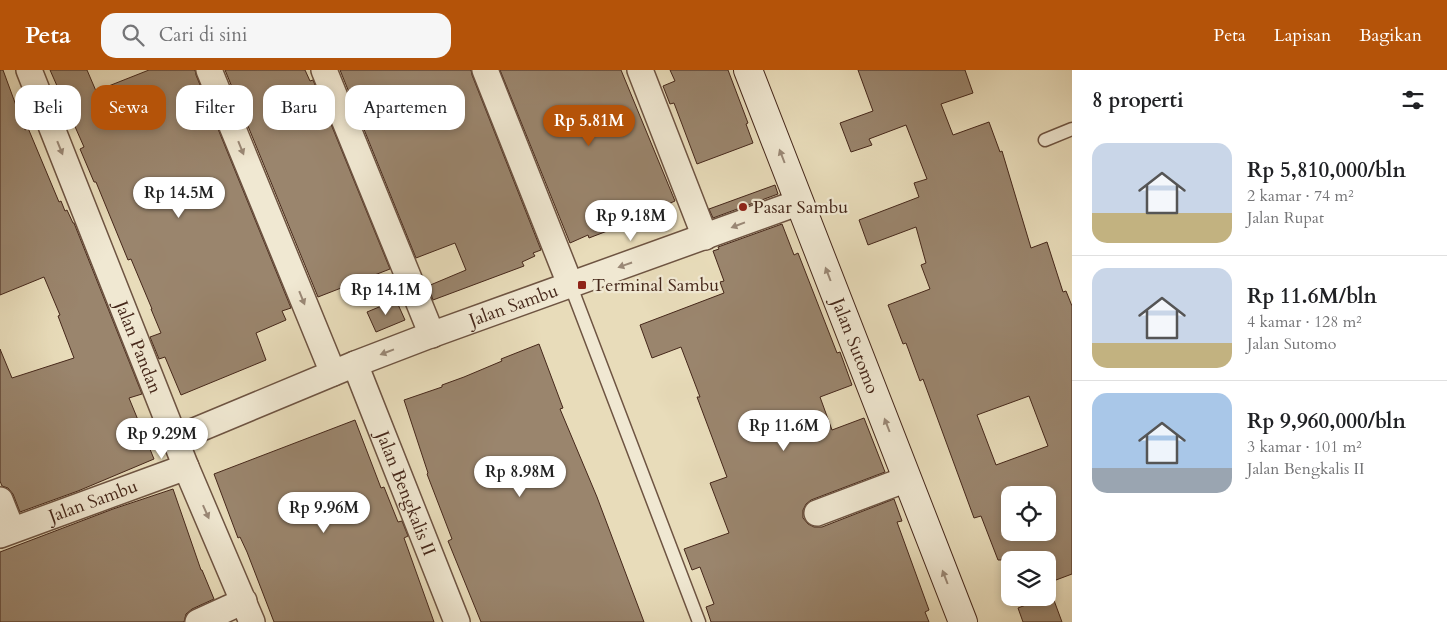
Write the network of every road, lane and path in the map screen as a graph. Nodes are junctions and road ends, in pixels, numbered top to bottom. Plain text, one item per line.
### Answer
1 (29, 70) edge
2 (209, 70) edge
3 (324, 70) edge
4 (485, 70) edge
5 (640, 70) edge
6 (748, 70) edge
7 (1072, 129) edge
8 (1045, 140) dead end
9 (800, 202) junction
10 (704, 237) junction
11 (570, 284) junction
12 (432, 334) junction
13 (344, 369) junction
14 (175, 439) junction
15 (186, 468) junction
16 (907, 479) junction
17 (0, 500) edge
18 (817, 514) dead end
19 (6, 532) edge
20 (248, 612) edge
21 (198, 622) edge
22 (457, 622) edge
23 (699, 622) edge
24 (963, 622) edge

1 -> 14 street, Jalan Pandan
2 -> 13 street, Jalan Bengkalis II
3 - 12 street
4 - 11 street
5 - 10 street
9 -> 6 main road, Jalan Sutomo
7 - 8 lane
9 -> 10 street, Jalan Sambu
16 -> 9 main road, Jalan Sutomo
10 -> 11 street, Jalan Sambu
11 - 12 street, Jalan Sambu
11 - 23 lane
12 -> 13 street, Jalan Sambu
13 - 14 street, Jalan Sambu
13 - 22 street, Jalan Bengkalis II
14 - 15 street, Jalan Pandan
15 - 19 street, Jalan Sambu
15 -> 20 street, Jalan Pandan
16 - 18 street
24 -> 16 main road, Jalan Sutomo
17 - 19 street
20 - 21 street

